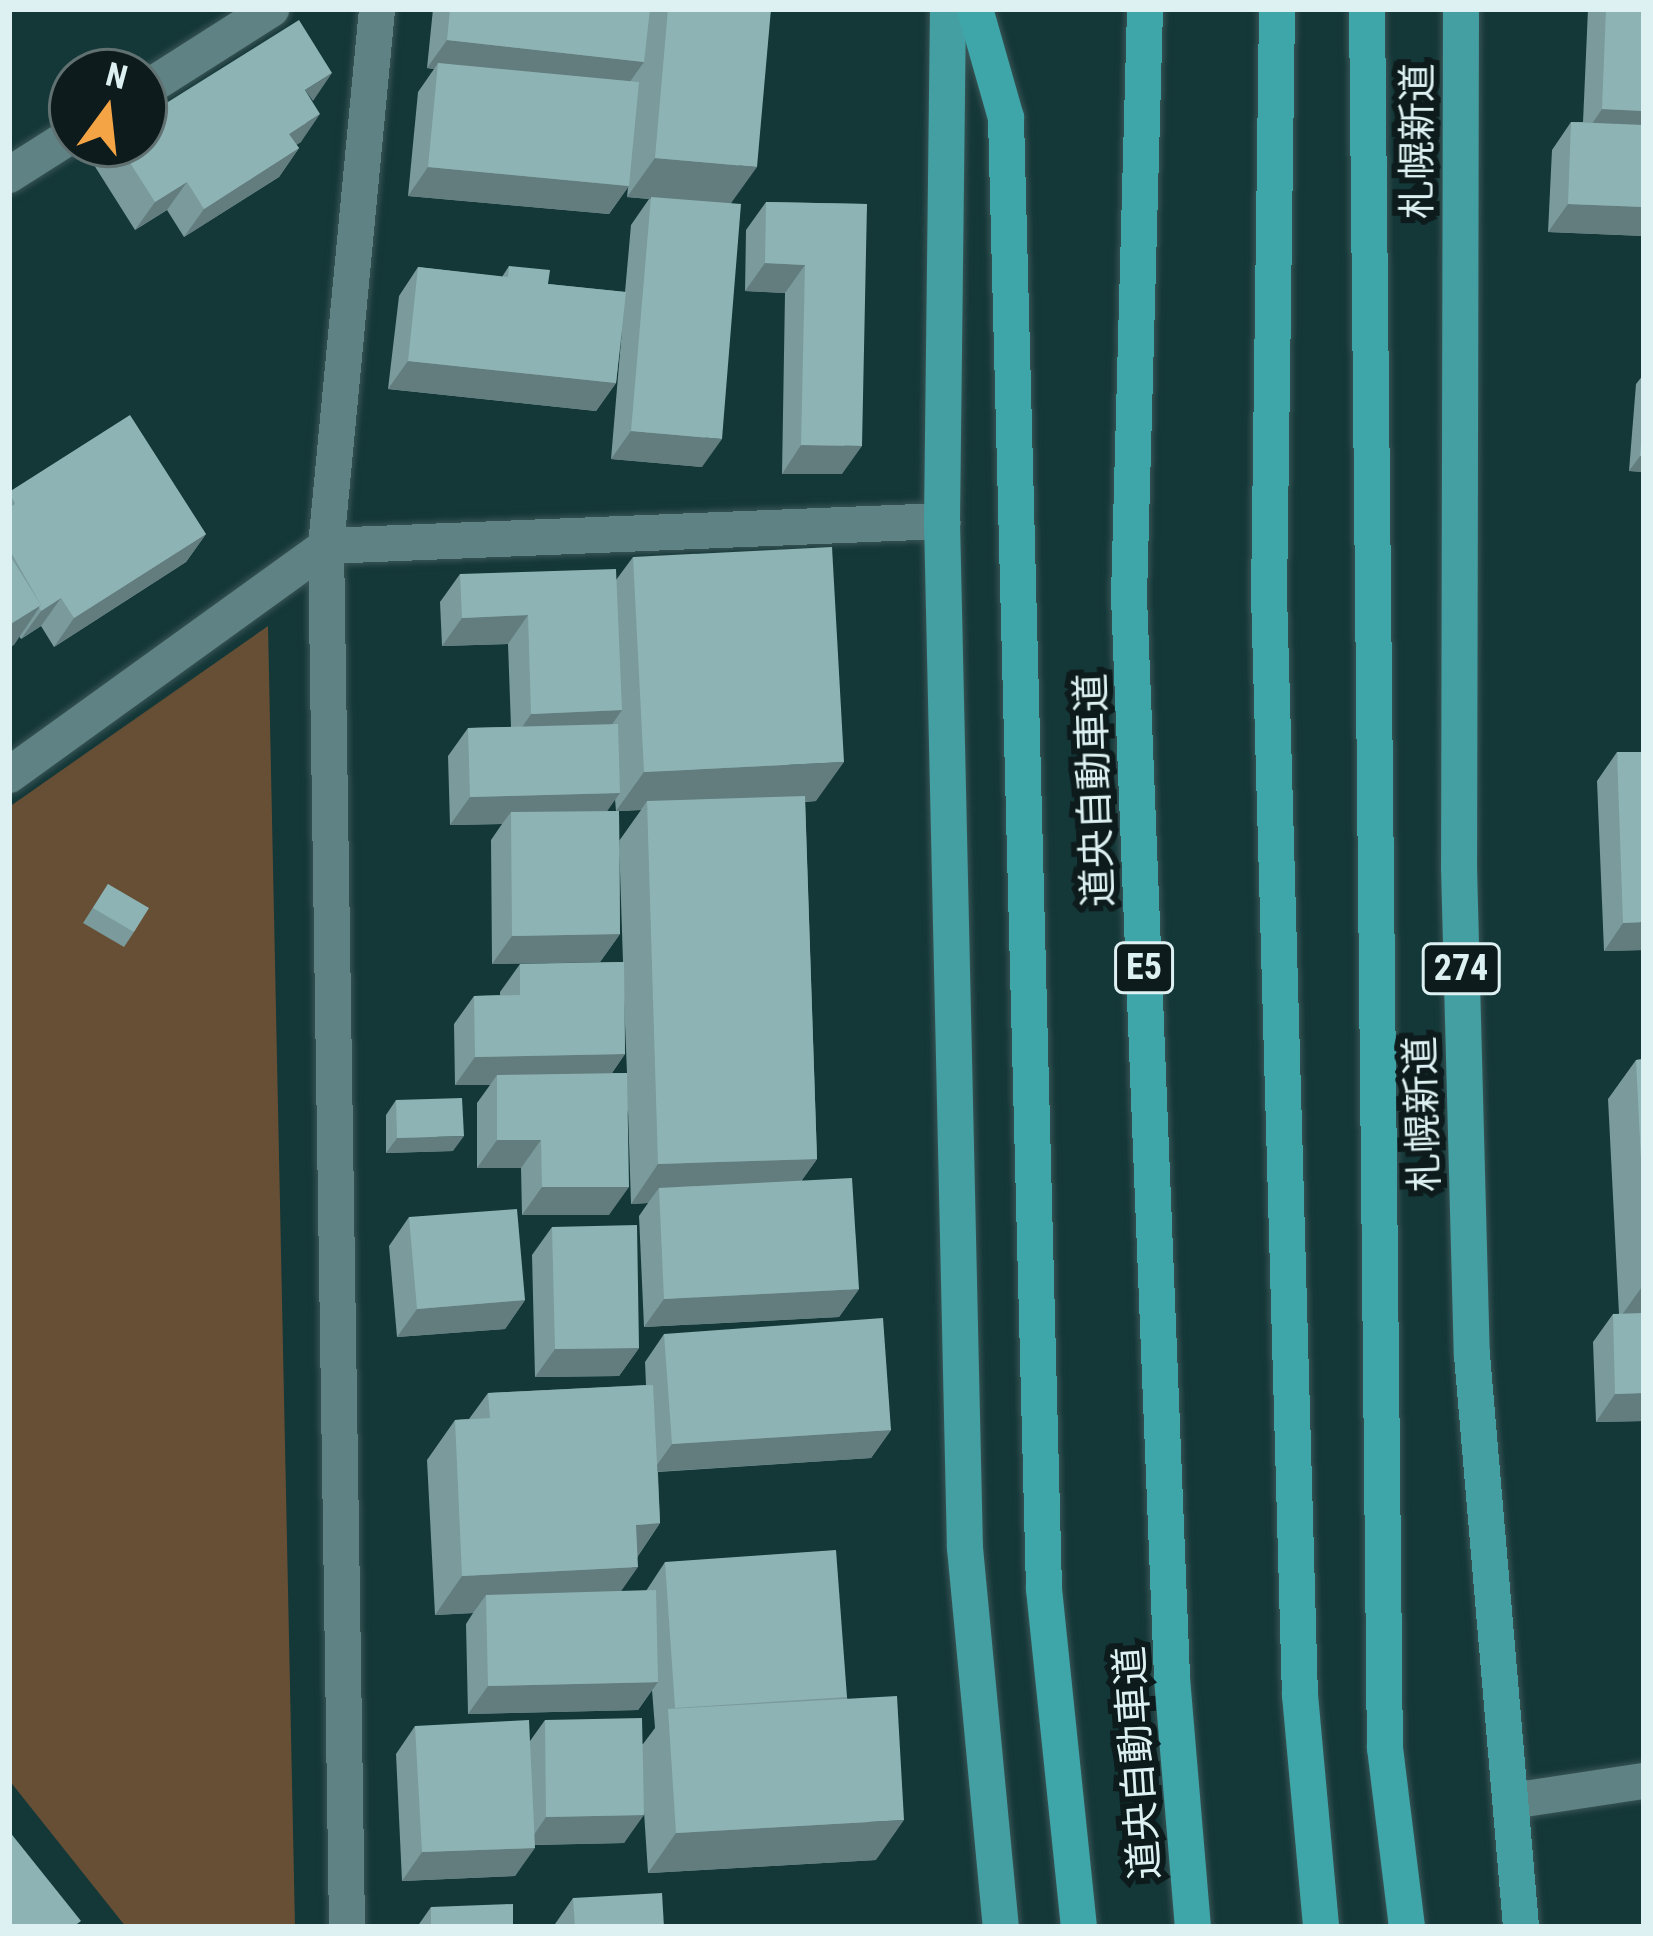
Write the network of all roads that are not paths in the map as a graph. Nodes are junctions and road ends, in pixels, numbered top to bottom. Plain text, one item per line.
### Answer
1 (271, 9) edge
2 (377, 9) edge
3 (948, 9) edge
4 (975, 9) edge
5 (1145, 9) edge
6 (1277, 9) edge
7 (1367, 9) edge
8 (1461, 9) edge
9 (168, 75) edge
10 (48, 150) edge
11 (9, 175) edge
12 (942, 521) junction
13 (326, 547) junction
14 (9, 775) edge
15 (1644, 1781) edge
16 (1511, 1801) junction
17 (347, 1927) edge
18 (1001, 1927) edge
19 (1079, 1927) edge
20 (1193, 1927) edge
21 (1321, 1927) edge
22 (1407, 1927) edge
23 (1521, 1927) edge

1 - 9 street
2 - 13 street
3 - 12 highway
4 - 19 highway
5 - 20 highway, 道央自動車道 / E5
6 - 21 highway
7 - 22 highway
8 - 16 highway, 札幌新道 / 274
10 - 11 street
12 - 13 street
12 - 18 highway
13 - 14 street
13 - 17 street
15 - 16 street
16 - 23 highway, 札幌新道 / 274

